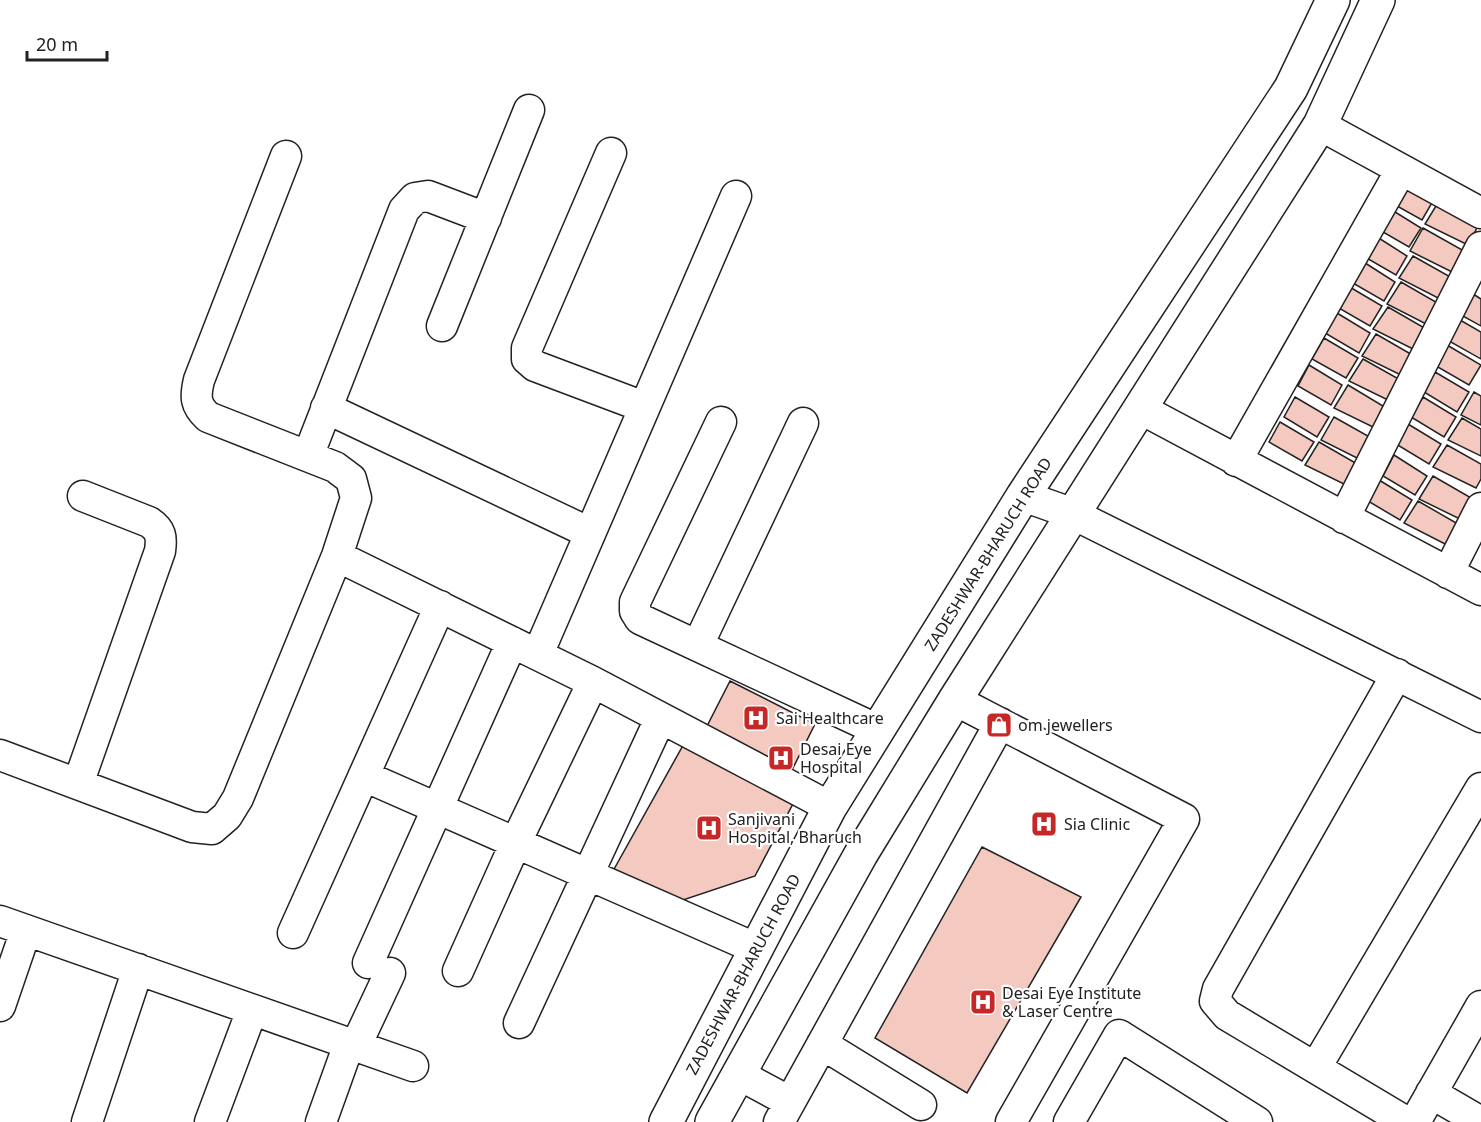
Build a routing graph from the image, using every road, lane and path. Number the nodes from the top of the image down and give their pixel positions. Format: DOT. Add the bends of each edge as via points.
graph roads {
  1 [pos="1333,0"];
  2 [pos="1378,0"];
  3 [pos="529,110"];
  4 [pos="1320,125"];
  5 [pos="611,153"];
  6 [pos="286,156"];
  7 [pos="1401,171"];
  8 [pos="736,196"];
  9 [pos="1481,213"];
  10 [pos="486,218"];
  11 [pos="1481,247"];
  12 [pos="442,326"];
  13 [pos="644,407"];
  14 [pos="326,408"];
  15 [pos="1141,409"];
  16 [pos="721,422"];
  17 [pos="803,423"];
  18 [pos="308,456"];
  19 [pos="1236,461"];
  20 [pos="83,496"];
  21 [pos="1023,496"];
  22 [pos="1481,508"];
  23 [pos="1071,513"];
  24 [pos="1344,519"];
  25 [pos="590,533"];
  26 [pos="337,556"];
  27 [pos="1448,573"];
  28 [pos="1481,590"];
  29 [pos="440,606"];
  30 [pos="698,645"];
  31 [pos="525,648"];
  32 [pos="1396,674"];
  33 [pos="593,682"];
  34 [pos="955,699"];
  35 [pos="1481,717"];
  36 [pos="660,719"];
  37 [pos="1000,723"];
  38 [pos="878,730"];
  39 [pos="0,755"];
  40 [pos="364,776"];
  41 [pos="78,784"];
  42 [pos="1481,788"];
  43 [pos="830,807"];
  44 [pos="437,808"];
  45 [pos="516,842"];
  46 [pos="588,873"];
  47 [pos="13,925"];
  48 [pos="293,933"];
  49 [pos="755,948"];
  50 [pos="138,969"];
  51 [pos="458,971"];
  52 [pos="0,1006"];
  53 [pos="1481,1006"];
  54 [pos="252,1010"];
  55 [pos="519,1023"];
  56 [pos="349,1044"];
  57 [pos="822,1044"];
  58 [pos="413,1066"];
  59 [pos="1316,1067"];
  60 [pos="738,1074"];
  61 [pos="1431,1093"];
  62 [pos="921,1105"];
  63 [pos="785,1112"];
  64 [pos="87,1122"];
  65 [pos="210,1122"];
  66 [pos="321,1122"];
  67 [pos="666,1122"];
  68 [pos="712,1122"];
  69 [pos="1011,1122"];
  70 [pos="1069,1122"];
  71 [pos="1257,1122"];
  72 [pos="1406,1122"];
  73 [pos="1415,1122"];
  74 [pos="1480,1122"];
  1 -- 21 [label="main road, ZADESHWAR-BHARUCH ROAD" via="1291,88"];
  2 -- 4 [label="main road"];
  3 -- 10 [label="street"];
  4 -- 7 [label="street"];
  4 -- 15 [label="main road"];
  5 -- 13 [label="street" via="527,348 527,359 535,366"];
  6 -- 18 [label="street" via="195,398 198,408 208,417"];
  7 -- 9 [label="street"];
  7 -- 19 [label="street"];
  8 -- 13 [label="street"];
  10 -- 12 [label="street"];
  10 -- 14 [label="street" via="428,196 415,198 404,210"];
  11 -- 24 [label="street"];
  13 -- 25 [label="street"];
  14 -- 18 [label="street"];
  14 -- 25 [label="street"];
  15 -- 19 [label="street"];
  15 -- 23 [label="main road"];
  16 -- 30 [label="street" via="635,602 640,619"];
  17 -- 30 [label="street"];
  18 -- 26 [label="street" via="335,466 351,479 356,498"];
  19 -- 24 [label="street"];
  20 -- 41 [label="street" via="149,522 158,528 161,537 160,551"];
  21 -- 23 [label="street"];
  21 -- 38 [label="main road, ZADESHWAR-BHARUCH ROAD"];
  22 -- 27 [label="street"];
  23 -- 32 [label="street"];
  23 -- 34 [label="main road"];
  24 -- 27 [label="street"];
  25 -- 31 [label="street"];
  26 -- 29 [label="street"];
  26 -- 41 [label="street" via="238,798 227,816 212,829 192,827"];
  27 -- 28 [label="street"];
  29 -- 31 [label="street"];
  29 -- 40 [label="street"];
  30 -- 38 [label="street"];
  31 -- 33 [label="street"];
  31 -- 44 [label="street"];
  32 -- 35 [label="street"];
  32 -- 59 [label="street" via="1218,989 1215,1001 1227,1015"];
  33 -- 36 [label="street"];
  33 -- 45 [label="street"];
  34 -- 37 [label="street"];
  34 -- 60 [label="main road" via="861,854"];
  36 -- 43 [label="street"];
  36 -- 46 [label="street"];
  37 -- 57 [label="street"];
  37 -- 69 [label="street" via="1184,819"];
  38 -- 43 [label="main road, ZADESHWAR-BHARUCH ROAD"];
  39 -- 41 [label="street"];
  40 -- 44 [label="street"];
  40 -- 48 [label="street"];
  42 -- 59 [label="street"];
  43 -- 49 [label="main road, ZADESHWAR-BHARUCH ROAD"];
  44 -- 45 [label="street"];
  44 -- 56 [label="street" via="379,968 358,1041"];
  45 -- 46 [label="street"];
  45 -- 51 [label="street"];
  46 -- 49 [label="street"];
  46 -- 55 [label="street"];
  47 -- 50 [label="street"];
  47 -- 52 [label="street"];
  49 -- 67 [label="main road, ZADESHWAR-BHARUCH ROAD"];
  50 -- 54 [label="street"];
  50 -- 64 [label="street"];
  53 -- 61 [label="street"];
  54 -- 56 [label="street"];
  54 -- 65 [label="street"];
  56 -- 58 [label="street"];
  56 -- 66 [label="street"];
  57 -- 62 [label="street"];
  57 -- 63 [label="street"];
  59 -- 72 [label="street"];
  60 -- 63 [label="street"];
  60 -- 68 [label="main road"];
  61 -- 73 [label="street"];
  61 -- 74 [label="street"];
  70 -- 71 [label="street" via="1119,1035"];
}
